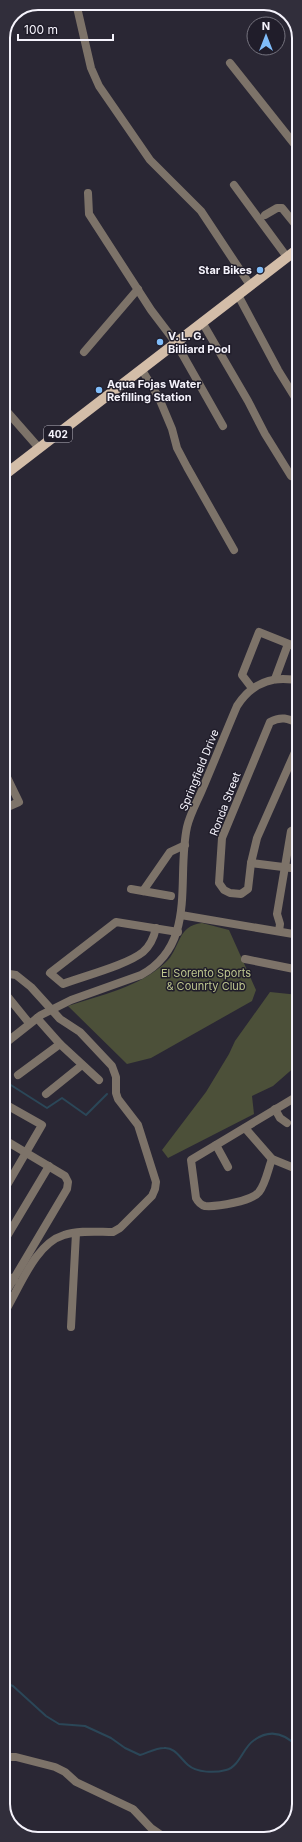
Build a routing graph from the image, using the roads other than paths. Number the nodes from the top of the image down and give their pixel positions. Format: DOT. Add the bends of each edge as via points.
graph roads {
  1 [pos="77,10"];
  2 [pos="230,63"];
  3 [pos="292,141"];
  4 [pos="234,185"];
  5 [pos="88,192"];
  6 [pos="265,215"];
  7 [pos="292,220"];
  8 [pos="292,253"];
  9 [pos="287,257"];
  10 [pos="250,285"];
  11 [pos="138,289"];
  12 [pos="238,295"];
  13 [pos="202,322"];
  14 [pos="176,343"];
  15 [pos="84,352"];
  16 [pos="142,370"];
  17 [pos="292,393"];
  18 [pos="10,415"];
  19 [pos="223,426"];
  20 [pos="39,448"];
  21 [pos="10,471"];
  22 [pos="291,476"];
  23 [pos="234,550"];
  24 [pos="288,644"];
  25 [pos="292,645"];
  26 [pos="275,680"];
  27 [pos="292,681"];
  28 [pos="252,688"];
  29 [pos="292,720"];
  30 [pos="292,759"];
  31 [pos="10,783"];
  32 [pos="10,806"];
  33 [pos="292,830"];
  34 [pos="185,845"];
  35 [pos="251,863"];
  36 [pos="284,867"];
  37 [pos="292,868"];
  38 [pos="131,889"];
  39 [pos="143,892"];
  40 [pos="171,896"];
  41 [pos="277,914"];
  42 [pos="181,915"];
  43 [pos="156,928"];
  44 [pos="270,929"];
  45 [pos="279,931"];
  46 [pos="178,932"];
  47 [pos="292,934"];
  48 [pos="245,959"];
  49 [pos="292,969"];
  50 [pos="10,974"];
  51 [pos="10,999"];
  52 [pos="51,1010"];
  53 [pos="33,1020"];
  54 [pos="10,1039"];
  55 [pos="60,1044"];
  56 [pos="82,1065"];
  57 [pos="18,1075"];
  58 [pos="100,1080"];
  59 [pos="46,1094"];
  60 [pos="292,1099"];
  61 [pos="10,1107"];
  62 [pos="275,1109"];
  63 [pos="287,1123"];
  64 [pos="245,1128"];
  65 [pos="10,1143"];
  66 [pos="216,1145"];
  67 [pos="27,1153"];
  68 [pos="272,1159"];
  69 [pos="49,1166"];
  70 [pos="228,1167"];
  71 [pos="292,1167"];
  72 [pos="10,1181"];
  73 [pos="10,1231"];
  74 [pos="76,1233"];
  75 [pos="10,1277"];
  76 [pos="14,1280"];
  77 [pos="10,1286"];
  78 [pos="10,1303"];
  79 [pos="70,1328"];
  80 [pos="10,1757"];
  81 [pos="157,1832"];
  1 -- 10 [label="street" via="86,52 99,86 150,160 201,211"];
  2 -- 3 [label="street"];
  4 -- 9 [label="street"];
  5 -- 11 [label="street" via="89,214"];
  6 -- 7 [label="street" via="282,208"];
  8 -- 9 [label="main road, 402"];
  9 -- 10 [label="main road, 402"];
  10 -- 12 [label="main road, 402"];
  11 -- 14 [label="street"];
  11 -- 15 [label="street"];
  12 -- 13 [label="main road, 402"];
  12 -- 17 [label="street"];
  13 -- 14 [label="main road, 402"];
  13 -- 22 [label="street"];
  14 -- 16 [label="main road, 402"];
  14 -- 19 [label="street"];
  16 -- 20 [label="main road, 402"];
  16 -- 23 [label="street" via="159,398 177,448"];
  18 -- 20 [label="street"];
  20 -- 21 [label="main road, 402"];
  24 -- 25 [label="street"];
  24 -- 26 [label="street"];
  24 -- 28 [label="street" via="259,632 242,675"];
  26 -- 27 [label="street, Springfield Drive"];
  26 -- 28 [label="street, Springfield Drive"];
  28 -- 34 [label="street, Springfield Drive" via="237,706 187,826"];
  29 -- 35 [label="street, Ronda Street" via="277,718 270,722 222,838 219,883 224,890 240,894 248,889"];
  30 -- 35 [label="street, Ronda Street" via="257,838"];
  31 -- 32 [label="street" via="19,802"];
  33 -- 36 [label="street"];
  34 -- 39 [label="street" via="170,852"];
  34 -- 42 [label="street, Springfield Drive"];
  35 -- 36 [label="street"];
  36 -- 37 [label="street"];
  36 -- 41 [label="street"];
  38 -- 39 [label="street"];
  39 -- 40 [label="street"];
  41 -- 44 [label="street"];
  41 -- 45 [label="street"];
  42 -- 44 [label="street"];
  42 -- 46 [label="street, Springfield Drive"];
  43 -- 43 [label="street" via="116,922 50,973 63,984 132,959 144,951"];
  43 -- 46 [label="street"];
  44 -- 45 [label="street"];
  45 -- 47 [label="street"];
  46 -- 52 [label="street, Springfield Drive" via="167,954 150,971"];
  48 -- 49 [label="street"];
  50 -- 52 [label="street" via="16,975 31,987"];
  51 -- 53 [label="street"];
  52 -- 53 [label="street, Springfield Drive"];
  52 -- 74 [label="street" via="80,1032 112,1066 118,1099 138,1125 156,1182 152,1196 120,1228 113,1232"];
  53 -- 54 [label="street, Springfield Drive"];
  53 -- 55 [label="street"];
  55 -- 56 [label="street"];
  55 -- 57 [label="street"];
  56 -- 58 [label="street"];
  56 -- 59 [label="street"];
  60 -- 62 [label="street"];
  61 -- 67 [label="street" via="42,1126"];
  62 -- 63 [label="street" via="280,1118"];
  62 -- 64 [label="street"];
  64 -- 66 [label="street"];
  64 -- 68 [label="street"];
  65 -- 67 [label="street"];
  66 -- 68 [label="street" via="191,1160 196,1198 204,1206 227,1204 256,1195"];
  66 -- 70 [label="street"];
  67 -- 69 [label="street"];
  67 -- 72 [label="street"];
  68 -- 71 [label="street"];
  69 -- 73 [label="street"];
  69 -- 76 [label="street" via="65,1176 68,1186"];
  74 -- 78 [label="street" via="51,1241 41,1252"];
  74 -- 79 [label="street"];
  75 -- 76 [label="street"];
  76 -- 77 [label="street"];
  80 -- 81 [label="street" via="66,1772 76,1782 133,1809"];
}
